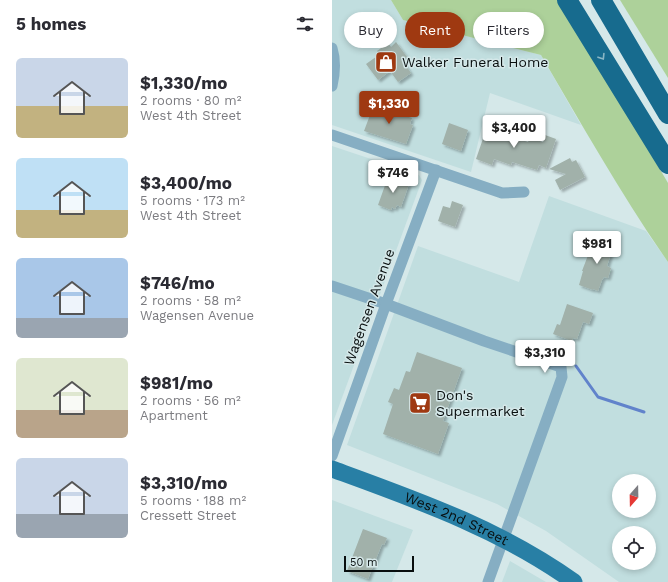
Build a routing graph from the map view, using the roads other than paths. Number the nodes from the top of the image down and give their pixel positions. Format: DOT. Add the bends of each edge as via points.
graph roads {
  1 [pos="567,0"];
  2 [pos="603,4"];
  3 [pos="332,48"];
  4 [pos="332,86"];
  5 [pos="668,99"];
  6 [pos="668,114"];
  7 [pos="332,135"];
  8 [pos="668,164"];
  9 [pos="436,170"];
  10 [pos="524,192"];
  11 [pos="332,286"];
  12 [pos="386,304"];
  13 [pos="332,456"];
  14 [pos="332,469"];
  15 [pos="504,538"];
  16 [pos="488,582"];
  17 [pos="574,582"];
  1 -- 8 [label="highway, one-way"];
  2 -- 5 [label="highway"];
  2 -- 6 [label="highway"];
  3 -- 4 [label="street" via="335,74"];
  7 -- 9 [label="street"];
  9 -- 10 [label="street" via="502,193"];
  9 -- 12 [label="street, Wagensen Avenue"];
  11 -- 12 [label="street"];
  12 -- 13 [label="street, Wagensen Avenue"];
  12 -- 15 [label="street" via="561,367 562,377"];
  14 -- 15 [label="main road, West 2nd Street" via="422,502"];
  15 -- 16 [label="street"];
  15 -- 17 [label="main road, West 2nd Street"];
}
